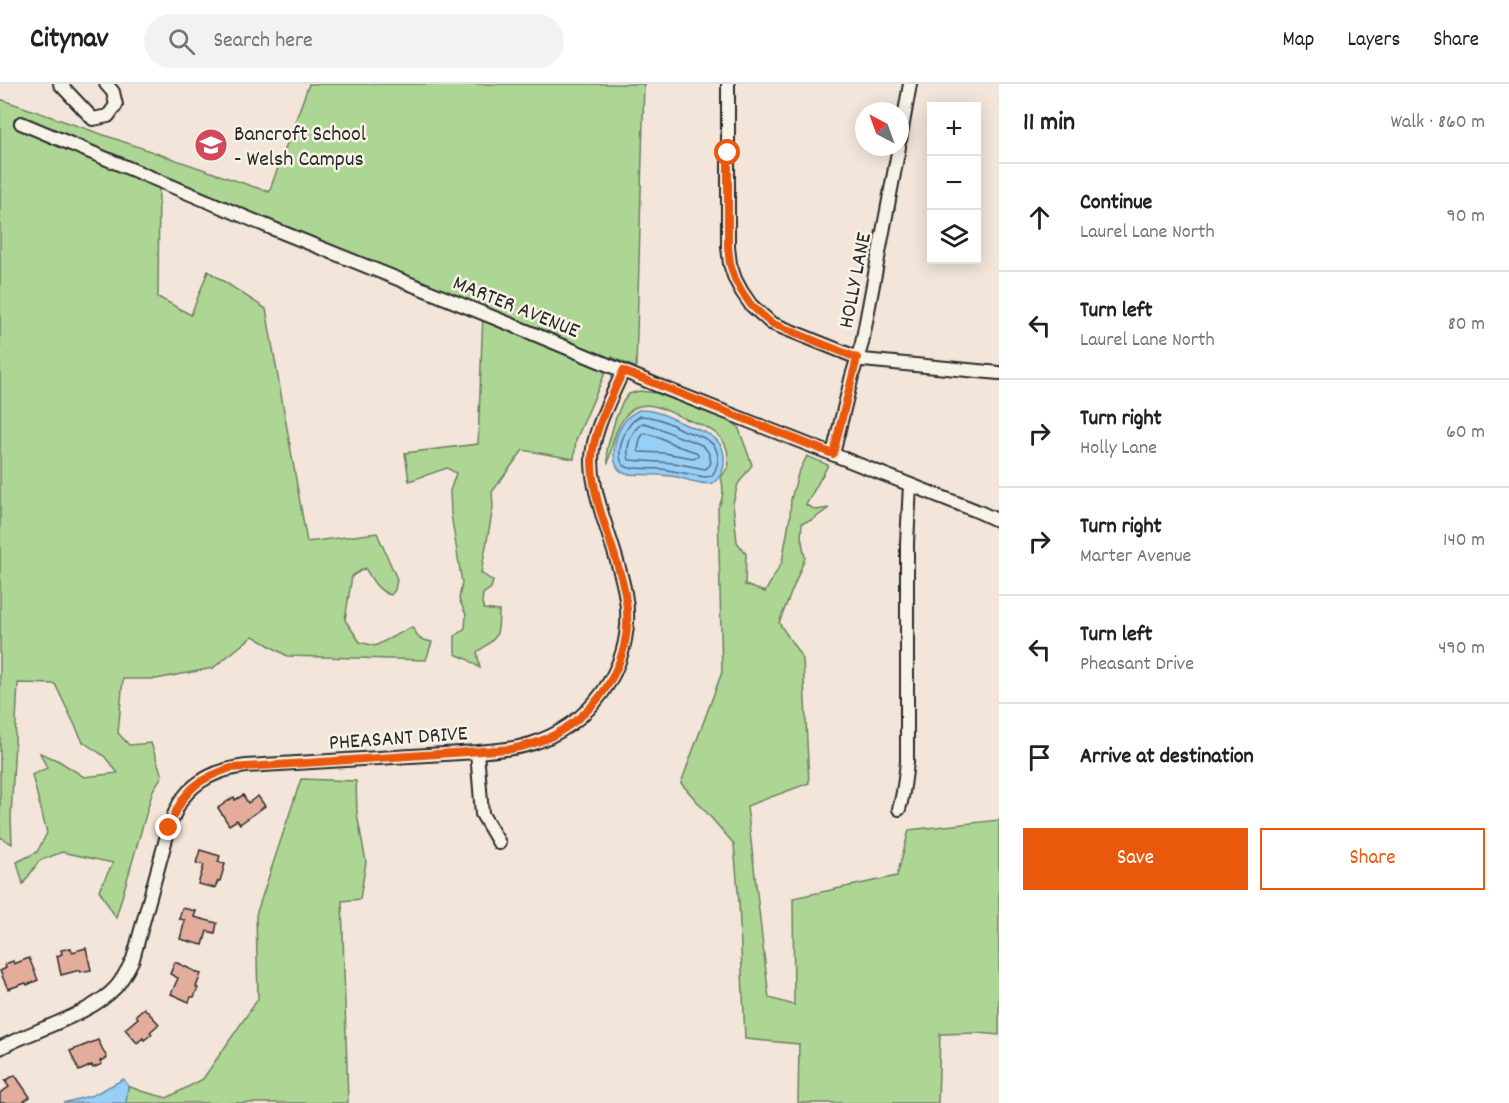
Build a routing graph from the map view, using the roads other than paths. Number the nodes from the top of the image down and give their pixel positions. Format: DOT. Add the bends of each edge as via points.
graph roads {
  1 [pos="60,84"];
  2 [pos="106,84"];
  3 [pos="728,84"];
  4 [pos="910,84"];
  5 [pos="907,102"];
  6 [pos="21,123"];
  7 [pos="897,156"];
  8 [pos="857,358"];
  9 [pos="623,371"];
  10 [pos="999,373"];
  11 [pos="833,454"];
  12 [pos="910,485"];
  13 [pos="999,521"];
  14 [pos="477,752"];
  15 [pos="899,809"];
  16 [pos="499,843"];
  17 [pos="0,1048"];
  1 -- 2 [label="street" via="93,119 108,116 116,105"];
  3 -- 8 [label="street" via="728,247 735,279 751,305 771,323"];
  4 -- 5 [label="street"];
  6 -- 9 [label="street, MARTER AVENUE"];
  7 -- 8 [label="street, HOLLY LANE"];
  8 -- 10 [label="street"];
  8 -- 11 [label="street, HOLLY LANE"];
  9 -- 11 [label="street, MARTER AVENUE"];
  9 -- 14 [label="street, PHEASANT DRIVE" via="601,422 592,459 596,490 626,601 625,638 618,666 597,702 565,728 526,746"];
  11 -- 12 [label="street, MARTER AVENUE"];
  12 -- 13 [label="street, MARTER AVENUE"];
  12 -- 15 [label="street" via="907,762"];
  14 -- 16 [label="street" via="482,814"];
  14 -- 17 [label="street, PHEASANT DRIVE" via="246,766 204,780 182,799 175,812 133,959 120,981 90,1007"];
}
